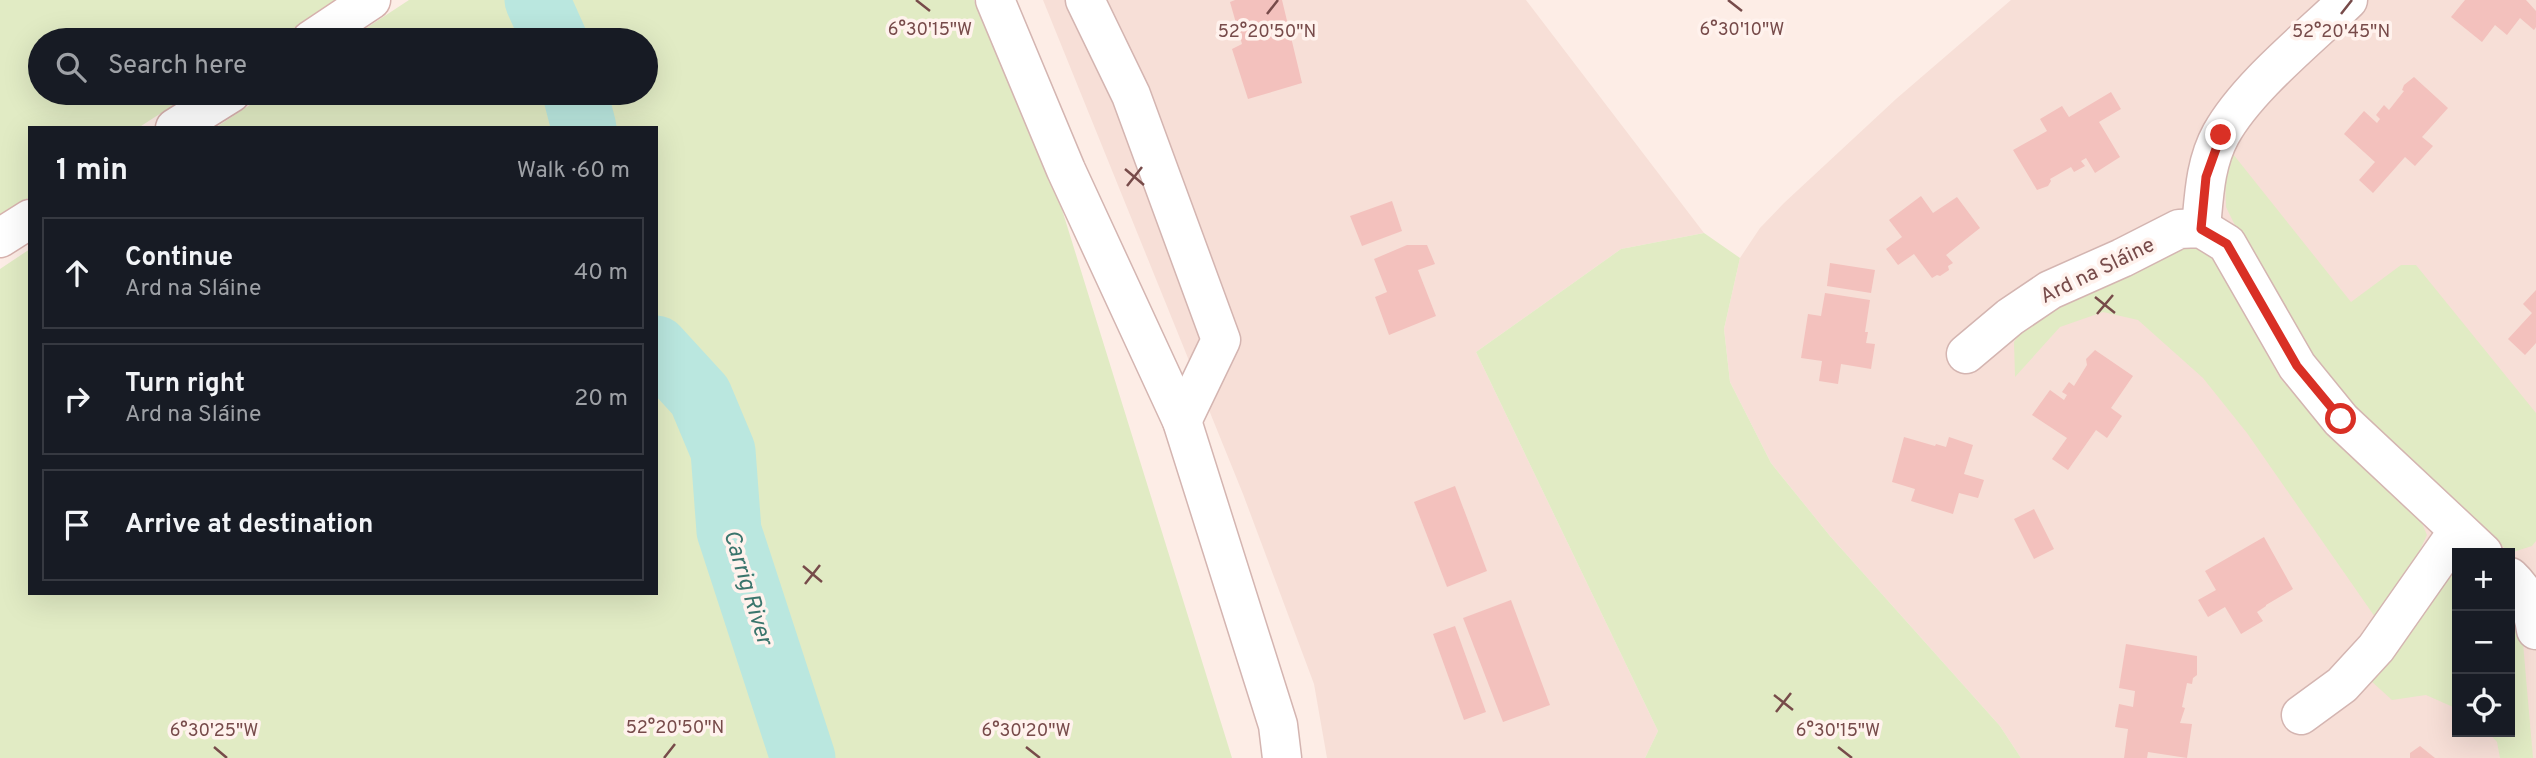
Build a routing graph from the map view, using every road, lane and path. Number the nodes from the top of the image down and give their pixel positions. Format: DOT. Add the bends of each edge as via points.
graph roads {
  1 [pos="371,0"];
  2 [pos="995,0"];
  3 [pos="1085,0"];
  4 [pos="2348,0"];
  5 [pos="330,28"];
  6 [pos="212,105"];
  7 [pos="178,126"];
  8 [pos="28,220"];
  9 [pos="2201,229"];
  10 [pos="0,238"];
  11 [pos="1966,354"];
  12 [pos="1182,421"];
  13 [pos="2471,542"];
  14 [pos="2521,577"];
  15 [pos="2536,630"];
  16 [pos="2301,715"];
  17 [pos="1282,758"];
  1 -- 5 [label="street"];
  2 -- 12 [label="street" via="1066,170"];
  3 -- 12 [label="street" via="1131,94 1221,340"];
  4 -- 9 [label="street" via="2246,98 2221,135 2206,177"];
  6 -- 7 [label="street"];
  8 -- 10 [label="street"];
  9 -- 11 [label="street, Ard na Sláine" via="2179,229 2050,290"];
  9 -- 13 [label="street" via="2227,244 2297,366 2341,419"];
  12 -- 17 [label="street" via="1278,725"];
  13 -- 16 [label="street" via="2342,685"];
  14 -- 15 [label="street"];
}
